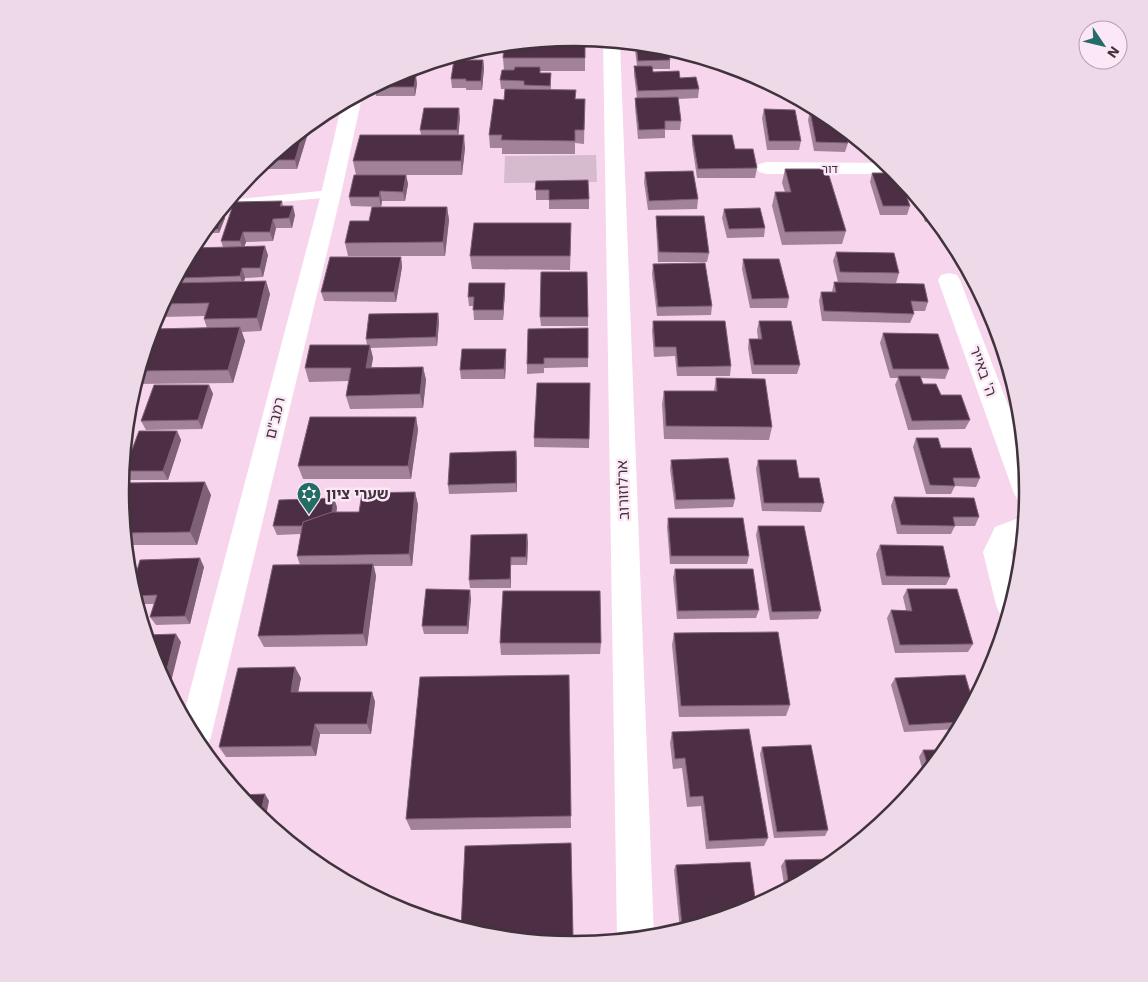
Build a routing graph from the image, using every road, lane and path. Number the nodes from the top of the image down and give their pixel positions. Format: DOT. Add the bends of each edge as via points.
graph roads {
  1 [pos="611,48"];
  2 [pos="351,107"];
  3 [pos="766,168"];
  4 [pos="879,169"];
  5 [pos="331,194"];
  6 [pos="236,203"];
  7 [pos="949,280"];
  8 [pos="1018,465"];
  9 [pos="1017,530"];
  10 [pos="1007,591"];
  11 [pos="197,726"];
  12 [pos="635,932"];
  1 -- 12 [label="street, ארלוזורוב"];
  2 -- 5 [label="street, רמב\"ם"];
  3 -- 4 [label="street, דור"];
  5 -- 6 [label="lane"];
  5 -- 11 [label="street, רמב\"ם"];
  7 -- 8 [label="street, ה' באייר"];
  9 -- 10 [label="street" via="1005,535 997,552"];
}
